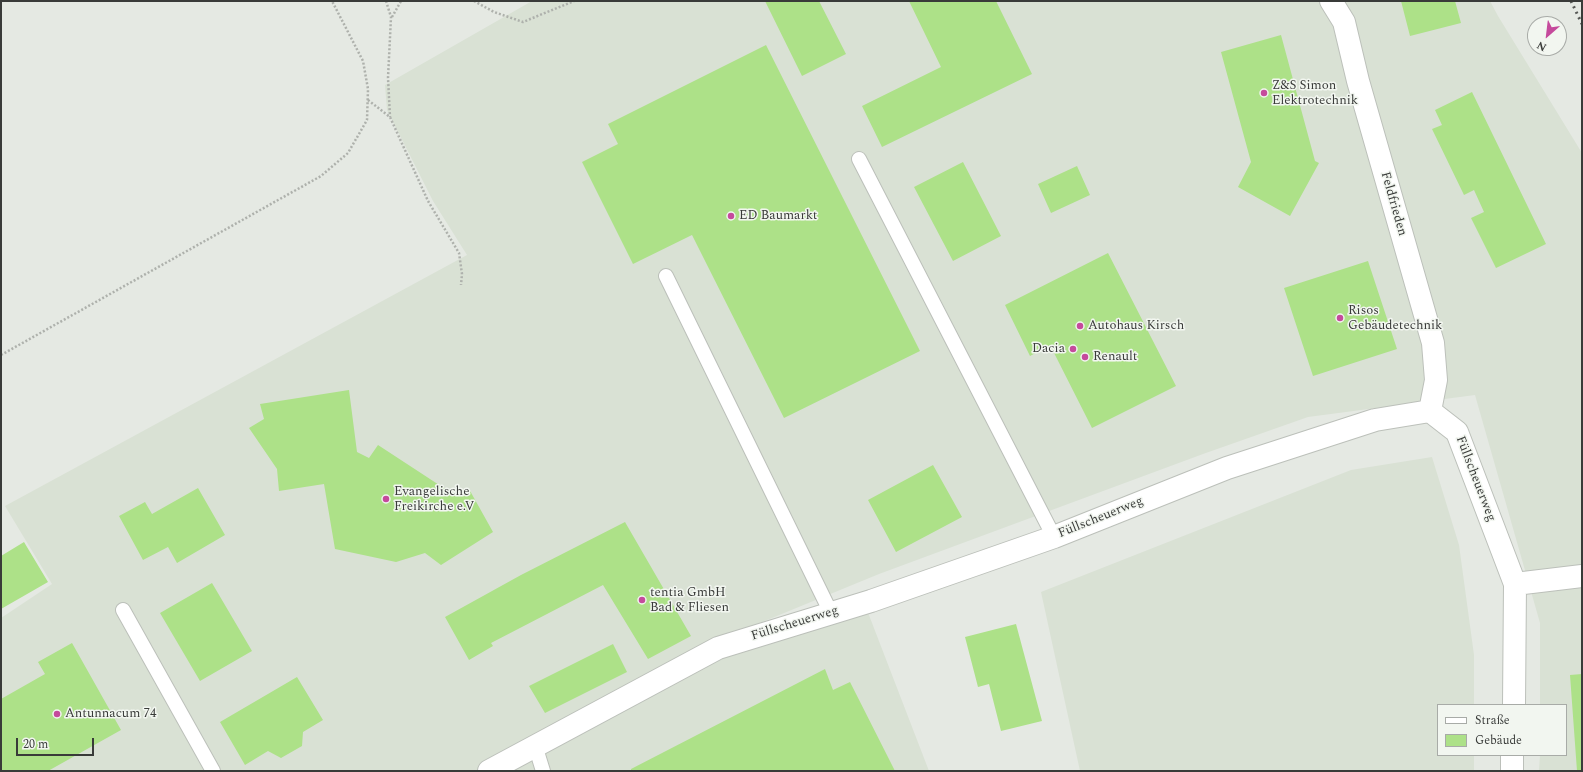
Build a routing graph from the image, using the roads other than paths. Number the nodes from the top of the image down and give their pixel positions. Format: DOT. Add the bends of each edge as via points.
graph roads {
  1 [pos="1331,1"];
  2 [pos="859,159"];
  3 [pos="666,276"];
  4 [pos="1430,411"];
  5 [pos="1054,537"];
  6 [pos="1582,576"];
  7 [pos="1515,584"];
  8 [pos="123,610"];
  9 [pos="831,614"];
  10 [pos="1514,704"];
  11 [pos="535,745"];
  12 [pos="1512,756"];
  13 [pos="213,771"];
  14 [pos="489,771"];
  15 [pos="543,771"];
  16 [pos="1512,771"];
  1 -- 4 [label="street, Feldfrieden" via="1344,22 1358,81 1433,343 1436,380"];
  2 -- 5 [label="lane"];
  3 -- 9 [label="lane"];
  4 -- 5 [label="street, Füllscheuerweg" via="1375,420 1227,468"];
  4 -- 7 [label="street, Füllscheuerweg" via="1457,432"];
  5 -- 9 [label="street, Füllscheuerweg"];
  6 -- 7 [label="street"];
  7 -- 10 [label="street, Füllscheuerweg"];
  8 -- 13 [label="lane"];
  9 -- 11 [label="street, Füllscheuerweg" via="718,648"];
  11 -- 14 [label="street, Füllscheuerweg"];
  11 -- 15 [label="lane"];
  12 -- 16 [label="street"];
}
